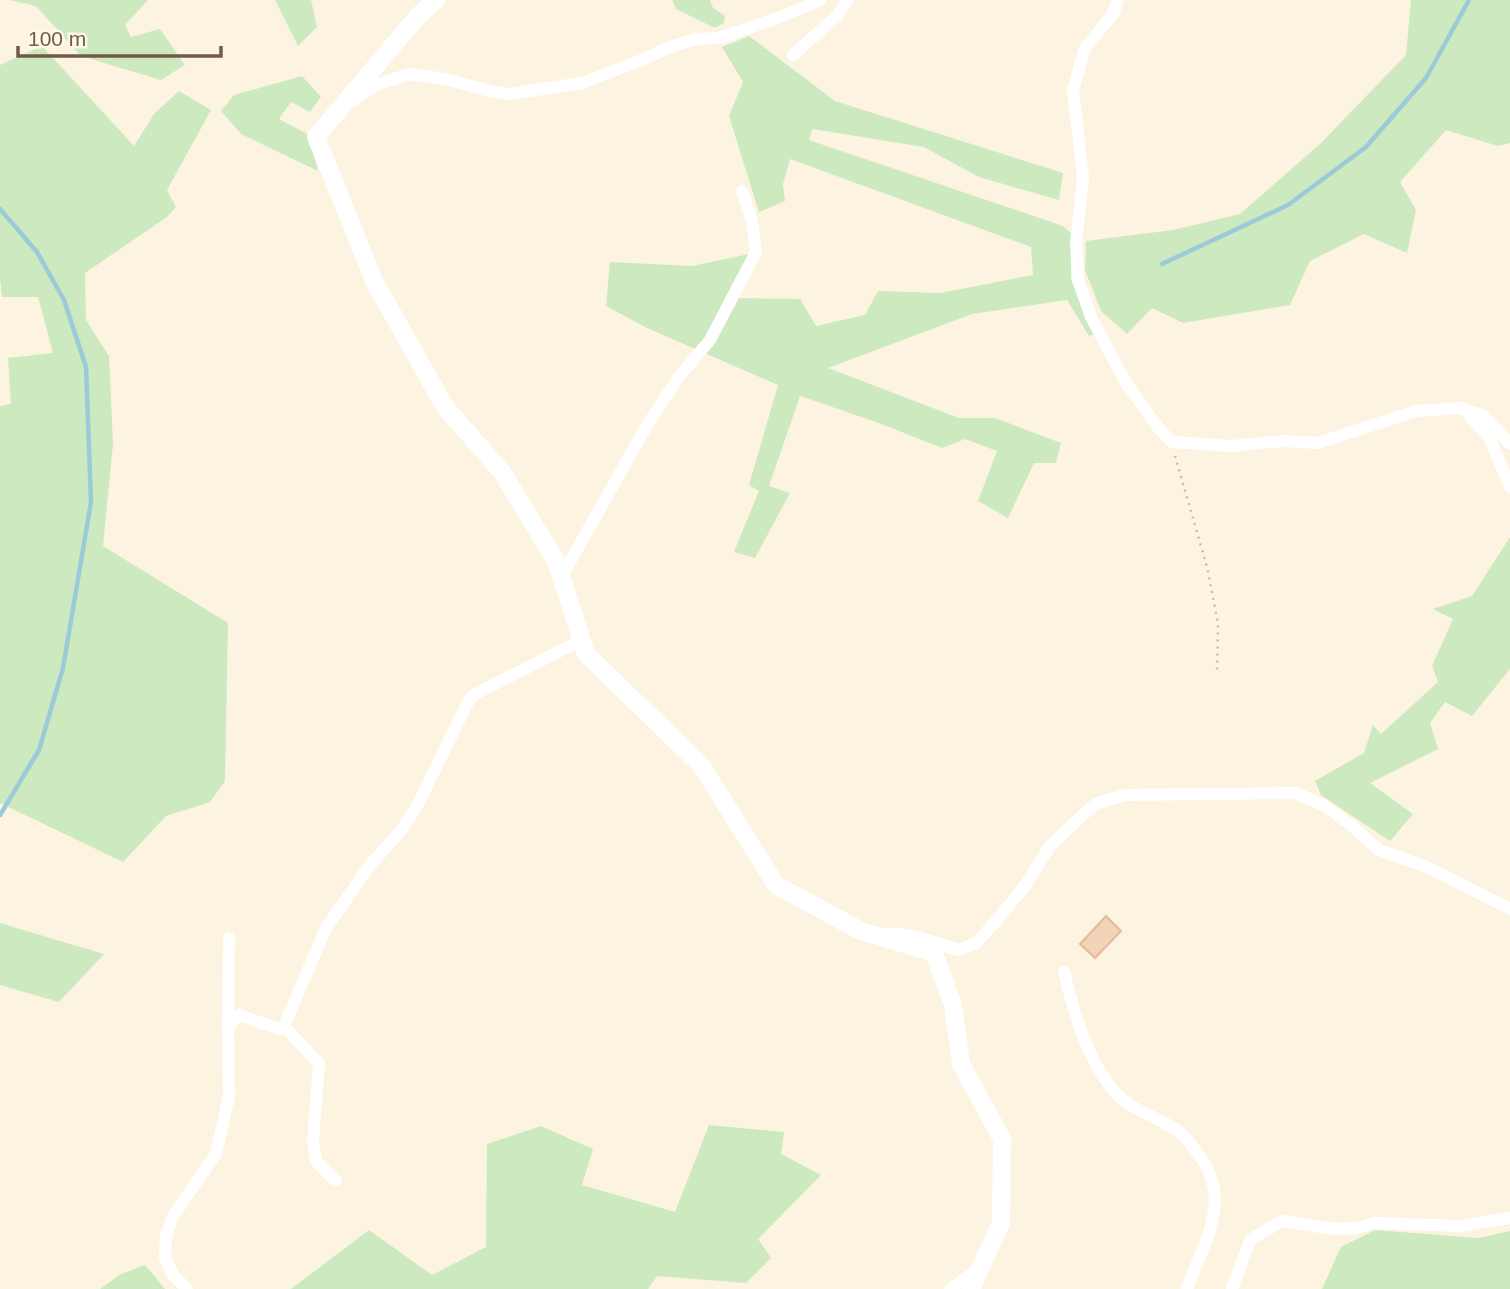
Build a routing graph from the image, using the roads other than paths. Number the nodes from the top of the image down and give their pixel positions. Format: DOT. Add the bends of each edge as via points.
graph roads {
  1 [pos="436,0"];
  2 [pos="820,0"];
  3 [pos="847,0"];
  4 [pos="1118,0"];
  5 [pos="793,55"];
  6 [pos="339,110"];
  7 [pos="742,191"];
  8 [pos="1463,408"];
  9 [pos="1510,444"];
  10 [pos="1510,487"];
  11 [pos="562,576"];
  12 [pos="582,640"];
  13 [pos="1510,909"];
  14 [pos="873,934"];
  15 [pos="229,938"];
  16 [pos="1064,972"];
  17 [pos="284,1026"];
  18 [pos="228,1027"];
  19 [pos="336,1181"];
  20 [pos="1510,1219"];
  21 [pos="981,1268"];
  22 [pos="187,1289"];
  23 [pos="950,1289"];
  24 [pos="971,1289"];
  25 [pos="1187,1289"];
  26 [pos="1232,1289"];
  1 -- 6 [label="street"];
  2 -- 6 [label="street" via="719,38 670,47 582,83 510,94 409,74 376,85"];
  3 -- 5 [label="street" via="838,15"];
  4 -- 8 [label="street" via="1113,14 1085,48 1073,90 1083,177 1076,243 1078,281 1091,317 1126,383 1160,430 1172,442 1231,446 1318,443 1416,411"];
  6 -- 11 [label="street" via="316,137 374,281 445,407 502,472"];
  7 -- 11 [label="street" via="756,252 710,341 678,378 646,427"];
  8 -- 9 [label="street" via="1485,416"];
  8 -- 10 [label="street" via="1490,439"];
  11 -- 12 [label="street"];
  12 -- 14 [label="street" via="586,654 701,765 775,886"];
  12 -- 17 [label="street" via="469,700 416,808 326,928"];
  13 -- 14 [label="street" via="1427,867 1379,850 1325,806 1296,793 1125,795 1097,803 1050,846 1024,887 976,943 959,950 896,932"];
  14 -- 21 [label="street" via="934,953 953,1005 961,1064 1002,1139 1001,1223"];
  15 -- 18 [label="street"];
  16 -- 25 [label="street" via="1092,1058 1114,1092 1181,1134 1212,1178 1212,1229"];
  17 -- 18 [label="street" via="279,1030 239,1015"];
  17 -- 19 [label="street" via="318,1064 316,1161"];
  18 -- 22 [label="street" via="229,1096 216,1154 173,1216 166,1236 165,1258"];
  20 -- 26 [label="street" via="1460,1226 1376,1223 1334,1229 1282,1221 1250,1240"];
  21 -- 23 [label="street"];
  21 -- 24 [label="street"];
}
